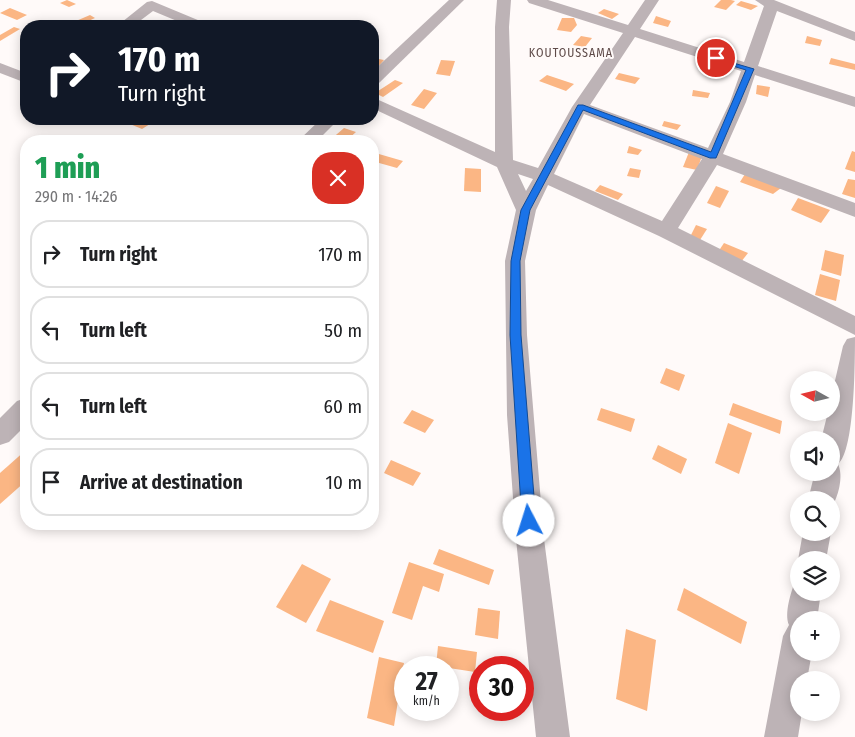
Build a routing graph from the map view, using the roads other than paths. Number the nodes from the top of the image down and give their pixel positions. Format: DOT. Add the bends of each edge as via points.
graph roads {
  1 [pos="457,0"];
  2 [pos="504,0"];
  3 [pos="534,0"];
  4 [pos="652,0"];
  5 [pos="152,2"];
  6 [pos="767,2"];
  7 [pos="131,20"];
  8 [pos="188,20"];
  9 [pos="630,31"];
  10 [pos="855,37"];
  11 [pos="0,68"];
  12 [pos="751,69"];
  13 [pos="379,74"];
  14 [pos="20,76"];
  15 [pos="855,102"];
  16 [pos="379,105"];
  17 [pos="580,107"];
  18 [pos="324,125"];
  19 [pos="314,135"];
  20 [pos="713,156"];
  21 [pos="504,163"];
  22 [pos="543,176"];
  23 [pos="526,210"];
  24 [pos="855,210"];
  25 [pos="666,231"];
  26 [pos="855,326"];
  27 [pos="855,346"];
  28 [pos="20,415"];
  29 [pos="0,434"];
  30 [pos="841,444"];
  31 [pos="795,661"];
  32 [pos="553,737"];
  33 [pos="781,737"];
  1 -- 13 [label="street"];
  2 -- 21 [label="street"];
  3 -- 9 [label="street"];
  4 -- 9 [label="street"];
  5 -- 7 [label="street"];
  5 -- 8 [label="street"];
  6 -- 10 [label="street"];
  6 -- 12 [label="street"];
  9 -- 12 [label="street"];
  9 -- 17 [label="street"];
  11 -- 14 [label="street"];
  12 -- 15 [label="street"];
  12 -- 20 [label="street"];
  16 -- 21 [label="street"];
  17 -- 20 [label="street"];
  17 -- 22 [label="street"];
  18 -- 19 [label="street"];
  20 -- 24 [label="street"];
  20 -- 25 [label="street"];
  21 -- 22 [label="street"];
  21 -- 23 [label="street"];
  22 -- 23 [label="street"];
  22 -- 25 [label="street"];
  23 -- 32 [label="street" via="516,261 519,406 530,539"];
  25 -- 26 [label="street"];
  27 -- 30 [label="street"];
  28 -- 29 [label="street"];
  31 -- 33 [label="street"];
}
